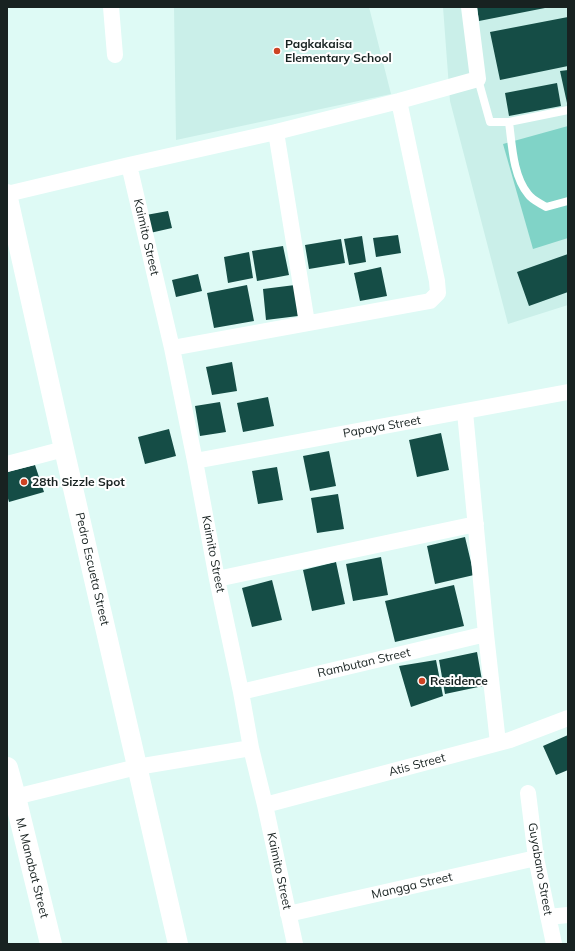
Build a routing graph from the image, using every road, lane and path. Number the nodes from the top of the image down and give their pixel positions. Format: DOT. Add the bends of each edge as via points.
graph roads {
  1 [pos="111,7"];
  2 [pos="469,7"];
  3 [pos="115,55"];
  4 [pos="478,79"];
  5 [pos="399,101"];
  6 [pos="568,110"];
  7 [pos="509,122"];
  8 [pos="276,132"];
  9 [pos="128,165"];
  10 [pos="7,194"];
  11 [pos="568,201"];
  12 [pos="307,323"];
  13 [pos="172,348"];
  14 [pos="568,392"];
  15 [pos="465,412"];
  16 [pos="64,449"];
  17 [pos="195,461"];
  18 [pos="7,464"];
  19 [pos="476,524"];
  20 [pos="217,579"];
  21 [pos="486,634"];
  22 [pos="241,692"];
  23 [pos="568,718"];
  24 [pos="498,743"];
  25 [pos="251,748"];
  26 [pos="7,768"];
  27 [pos="137,768"];
  28 [pos="528,793"];
  29 [pos="15,797"];
  30 [pos="265,805"];
  31 [pos="536,858"];
  32 [pos="288,914"];
  33 [pos="568,915"];
  34 [pos="548,917"];
  35 [pos="51,944"];
  36 [pos="178,944"];
  37 [pos="295,944"];
  38 [pos="554,944"];
  1 -- 3 [label="street"];
  2 -- 4 [label="street"];
  4 -- 5 [label="street"];
  4 -- 7 [label="lane" via="490,122"];
  5 -- 8 [label="street"];
  5 -- 12 [label="street" via="438,294 430,301"];
  6 -- 7 [label="lane"];
  7 -- 11 [label="lane" via="519,180 528,195 546,207"];
  8 -- 9 [label="street"];
  8 -- 12 [label="street"];
  9 -- 10 [label="street"];
  9 -- 13 [label="street, Kaimito Street"];
  10 -- 16 [label="street, Pedro Escueta Street"];
  12 -- 13 [label="street"];
  13 -- 17 [label="street, Kaimito Street"];
  14 -- 15 [label="street, Papaya Street"];
  15 -- 17 [label="street, Papaya Street"];
  15 -- 19 [label="street"];
  16 -- 18 [label="street"];
  16 -- 27 [label="street, Pedro Escueta Street"];
  17 -- 20 [label="street, Kaimito Street"];
  19 -- 20 [label="street"];
  19 -- 21 [label="street"];
  20 -- 22 [label="street, Kaimito Street"];
  21 -- 22 [label="street, Rambutan Street"];
  21 -- 24 [label="street"];
  22 -- 25 [label="street, Kaimito Street"];
  23 -- 24 [label="street, Atis Street"];
  24 -- 30 [label="street, Atis Street"];
  25 -- 27 [label="street"];
  25 -- 30 [label="street, Kaimito Street"];
  26 -- 29 [label="main road, M. Manabat Street"];
  27 -- 29 [label="street"];
  27 -- 36 [label="street, Pedro Escueta Street"];
  28 -- 31 [label="street, Guyabano Street"];
  29 -- 35 [label="main road, M. Manabat Street"];
  30 -- 32 [label="street, Kaimito Street"];
  31 -- 32 [label="street, Mangga Street"];
  31 -- 34 [label="street, Guyabano Street"];
  32 -- 37 [label="street, Kaimito Street"];
  33 -- 34 [label="street"];
  34 -- 38 [label="street, Guyabano Street"];
}
